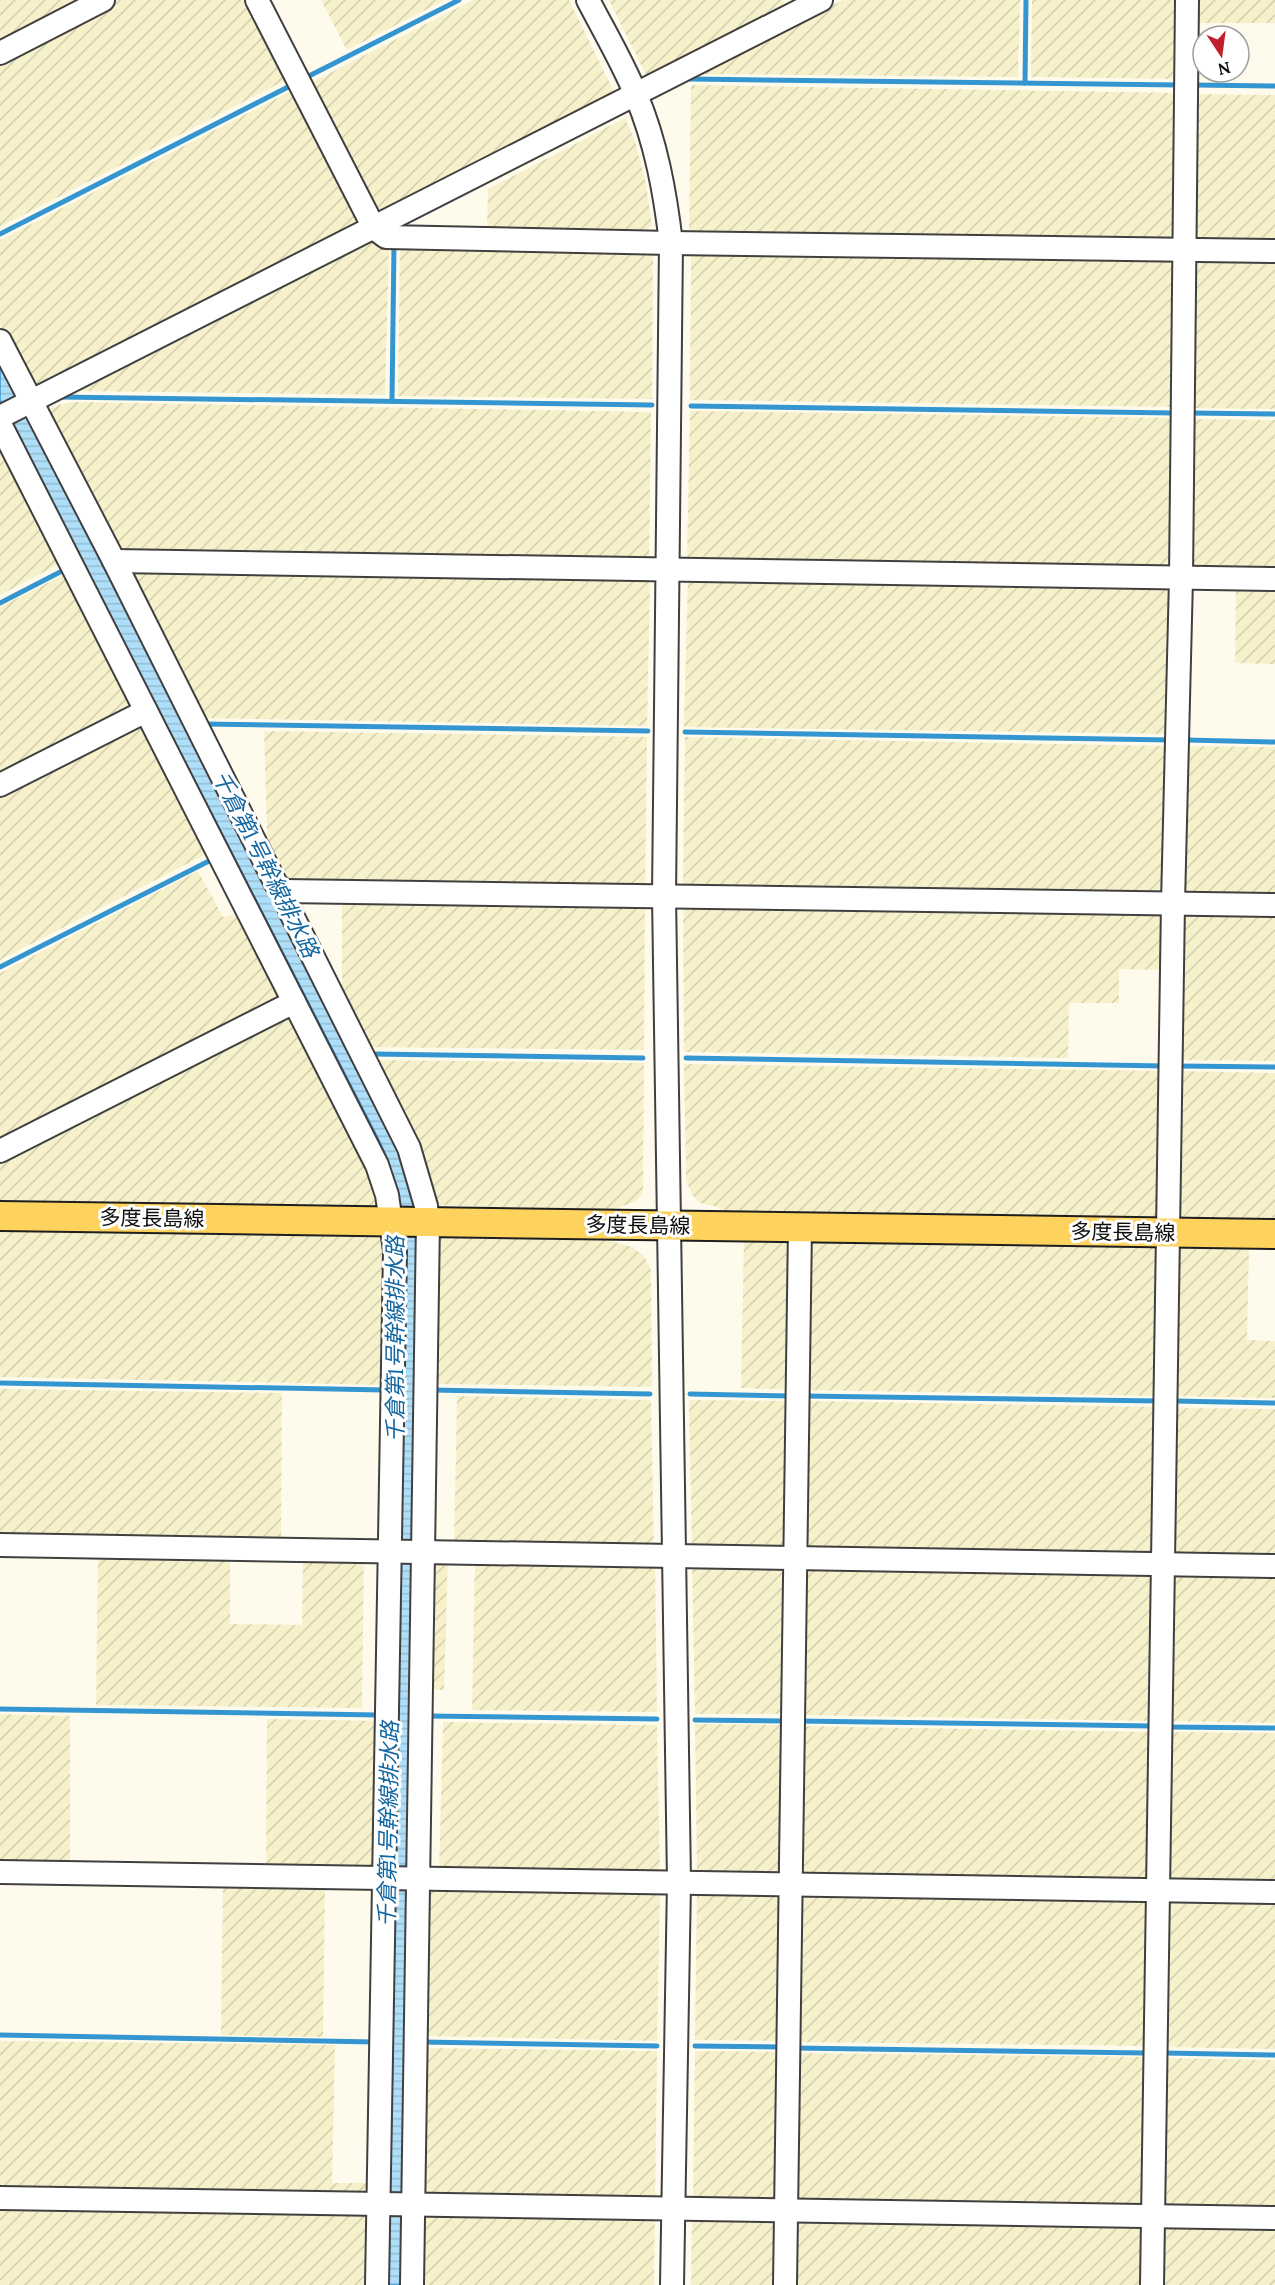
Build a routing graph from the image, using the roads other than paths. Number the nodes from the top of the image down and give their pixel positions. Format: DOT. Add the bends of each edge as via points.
graph roads {
  1 [pos="103,0"];
  2 [pos="257,0"];
  3 [pos="588,0"];
  4 [pos="821,0"];
  5 [pos="1187,0"];
  6 [pos="795,6"];
  7 [pos="0,53"];
  8 [pos="636,95"];
  9 [pos="374,228"];
  10 [pos="671,243"];
  11 [pos="1185,250"];
  12 [pos="1275,251"];
  13 [pos="0,341"];
  14 [pos="29,403"];
  15 [pos="1,419"];
  16 [pos="114,561"];
  17 [pos="668,569"];
  18 [pos="1181,578"];
  19 [pos="1275,579"];
  20 [pos="146,711"];
  21 [pos="0,785"];
  22 [pos="284,891"];
  23 [pos="664,896"];
  24 [pos="1173,903"];
  25 [pos="1275,904"];
  26 [pos="294,1002"];
  27 [pos="0,1151"];
  28 [pos="0,1216"];
  29 [pos="410,1221"];
  30 [pos="670,1225"];
  31 [pos="800,1227"];
  32 [pos="1169,1233"];
  33 [pos="1275,1234"];
  34 [pos="0,1545"];
  35 [pos="407,1551"];
  36 [pos="673,1556"];
  37 [pos="795,1558"];
  38 [pos="1164,1564"];
  39 [pos="1275,1566"];
  40 [pos="0,1872"];
  41 [pos="388,1877"];
  42 [pos="416,1878"];
  43 [pos="679,1882"];
  44 [pos="791,1884"];
  45 [pos="1159,1890"];
  46 [pos="1275,1892"];
  47 [pos="0,2198"];
  48 [pos="382,2204"];
  49 [pos="411,2204"];
  50 [pos="674,2208"];
  51 [pos="786,2210"];
  52 [pos="1153,2216"];
  53 [pos="1275,2218"];
  54 [pos="378,2285"];
  55 [pos="412,2285"];
  56 [pos="672,2285"];
  57 [pos="785,2285"];
  58 [pos="1152,2285"];
  1 -- 7 [label="street"];
  2 -- 9 [label="street"];
  3 -- 8 [label="street"];
  4 -- 6 [label="street"];
  5 -- 11 [label="street"];
  6 -- 8 [label="street"];
  8 -- 9 [label="street"];
  8 -- 10 [label="street" via="664,189"];
  9 -- 10 [label="street" via="386,237"];
  9 -- 14 [label="street"];
  10 -- 11 [label="street"];
  10 -- 17 [label="street"];
  11 -- 12 [label="street"];
  11 -- 18 [label="street"];
  13 -- 14 [label="street"];
  14 -- 15 [label="street"];
  14 -- 16 [label="street"];
  15 -- 20 [label="street"];
  16 -- 17 [label="street"];
  16 -- 22 [label="street" via="276,884"];
  17 -- 18 [label="street"];
  17 -- 23 [label="street"];
  18 -- 19 [label="street"];
  18 -- 24 [label="street"];
  20 -- 21 [label="street"];
  20 -- 26 [label="street"];
  22 -- 23 [label="street"];
  22 -- 29 [label="street" via="290,911 408,1148 423,1196"];
  23 -- 24 [label="street"];
  23 -- 30 [label="street"];
  24 -- 25 [label="street"];
  24 -- 32 [label="street"];
  26 -- 27 [label="street"];
  26 -- 29 [label="street" via="377,1166 387,1195"];
  28 -- 29 [label="main road, 多度長島線"];
  29 -- 30 [label="main road, 多度長島線"];
  29 -- 35 [label="street"];
  29 -- 35 [label="street" via="395,1251"];
  30 -- 31 [label="main road, 多度長島線"];
  30 -- 36 [label="street"];
  31 -- 32 [label="main road, 多度長島線"];
  31 -- 37 [label="street"];
  32 -- 33 [label="main road, 多度長島線"];
  32 -- 38 [label="street"];
  34 -- 35 [label="street"];
  35 -- 36 [label="street"];
  35 -- 41 [label="street"];
  35 -- 42 [label="street"];
  36 -- 37 [label="street"];
  36 -- 43 [label="street"];
  37 -- 38 [label="street"];
  37 -- 44 [label="street"];
  38 -- 39 [label="street"];
  38 -- 45 [label="street"];
  40 -- 41 [label="street"];
  41 -- 42 [label="street"];
  41 -- 48 [label="street"];
  42 -- 43 [label="street"];
  42 -- 49 [label="street"];
  43 -- 44 [label="street"];
  43 -- 50 [label="street"];
  44 -- 45 [label="street"];
  44 -- 51 [label="street"];
  45 -- 46 [label="street"];
  45 -- 52 [label="street"];
  47 -- 48 [label="street"];
  48 -- 49 [label="street"];
  48 -- 54 [label="street"];
  49 -- 50 [label="street"];
  49 -- 55 [label="street"];
  50 -- 51 [label="street"];
  50 -- 56 [label="street"];
  51 -- 52 [label="street"];
  51 -- 57 [label="street"];
  52 -- 53 [label="street"];
  52 -- 58 [label="street"];
}
